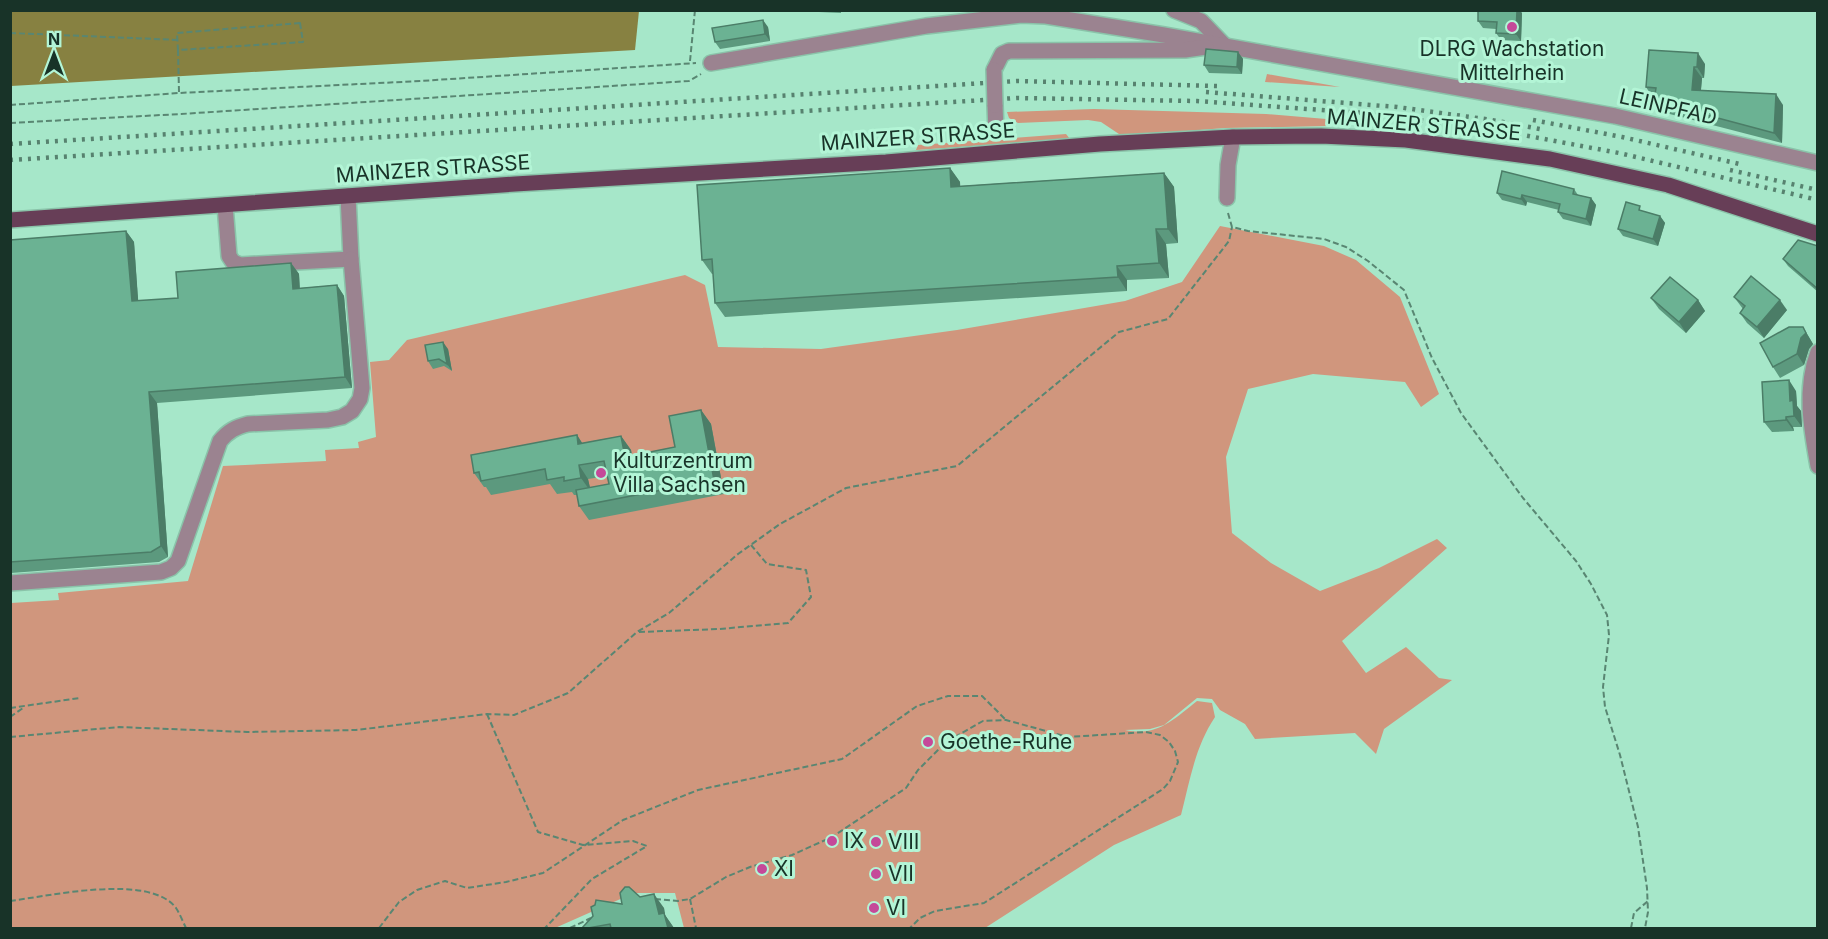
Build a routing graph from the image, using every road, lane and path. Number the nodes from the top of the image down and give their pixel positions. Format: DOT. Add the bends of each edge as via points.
graph roads {
  1 [pos="695,10"];
  2 [pos="1174,10"];
  3 [pos="10,33"];
  4 [pos="178,40"];
  5 [pos="1224,45"];
  6 [pos="178,50"];
  7 [pos="690,63"];
  8 [pos="711,63"];
  9 [pos="179,93"];
  10 [pos="10,105"];
  11 [pos="10,123"];
  12 [pos="996,132"];
  13 [pos="1233,137"];
  14 [pos="1818,163"];
  15 [pos="348,196"];
  16 [pos="1227,198"];
  17 [pos="225,205"];
  18 [pos="10,220"];
  19 [pos="1233,227"];
  20 [pos="1818,234"];
  21 [pos="351,259"];
  22 [pos="1818,352"];
  23 [pos="1818,466"];
  24 [pos="751,545"];
  25 [pos="10,583"];
  26 [pos="637,632"];
  27 [pos="80,698"];
  28 [pos="25,706"];
  29 [pos="10,708"];
  30 [pos="488,714"];
  31 [pos="10,717"];
  32 [pos="1006,720"];
  33 [pos="10,737"];
  34 [pos="584,845"];
  35 [pos="649,898"];
  36 [pos="690,899"];
  37 [pos="10,901"];
  38 [pos="1648,901"];
  39 [pos="595,916"];
  40 [pos="186,928"];
  41 [pos="379,928"];
  42 [pos="545,928"];
  43 [pos="570,928"];
  44 [pos="696,928"];
  45 [pos="910,928"];
  46 [pos="1631,928"];
  47 [pos="1645,928"];
  1 -- 7 [label="path"];
  2 -- 5 [label="street" via="1201,21"];
  3 -- 4 [label="path"];
  4 -- 6 [label="path"];
  4 -- 6 [label="path" via="177,33 300,23 303,42"];
  5 -- 8 [label="street" via="1020,15 915,28"];
  5 -- 12 [label="street, bridge" via="1174,50 1009,51 1002,54 994,69"];
  5 -- 14 [label="street, LEINPFAD" via="1615,116"];
  6 -- 9 [label="path"];
  7 -- 8 [label="path"];
  7 -- 9 [label="path"];
  8 -- 11 [label="path" via="689,81"];
  9 -- 10 [label="path"];
  13 -- 15 [label="main road, MAINZER STRASSE"];
  13 -- 16 [label="street"];
  13 -- 20 [label="main road, MAINZER STRASSE" via="1365,137 1550,159 1668,185"];
  15 -- 17 [label="main road, MAINZER STRASSE"];
  15 -- 21 [label="street"];
  16 -- 19 [label="path"];
  17 -- 18 [label="main road, MAINZER STRASSE"];
  17 -- 21 [label="street" via="233,262 240,265"];
  19 -- 24 [label="path" via="1230,241 1168,319 1119,332 957,466 846,488 780,524"];
  19 -- 38 [label="path" via="1323,239 1368,261 1404,290 1432,358 1461,413 1592,584 1607,615 1605,707 1638,827"];
  21 -- 25 [label="street" via="362,388 352,411 328,420 248,424 227,432 220,441 178,561 171,568 161,572"];
  22 -- 23 [label="street" via="1809,388"];
  24 -- 26 [label="path" via="669,613"];
  24 -- 26 [label="path" via="767,564 806,570 811,597 788,623"];
  26 -- 30 [label="path" via="568,693 514,715"];
  27 -- 28 [label="path"];
  28 -- 29 [label="path"];
  28 -- 31 [label="path"];
  30 -- 33 [label="path" via="356,730 247,732 119,727"];
  30 -- 34 [label="path" via="538,832"];
  32 -- 34 [label="path" via="982,696 948,696 917,706 842,759 698,790 623,820"];
  32 -- 36 [label="path" via="983,722 946,742 906,788 832,837 792,855 750,867"];
  32 -- 45 [label="path" via="1068,737 1146,732 1160,735 1175,751 1178,762 1163,789 999,894 984,903 935,911"];
  34 -- 41 [label="path" via="543,873 467,888 445,881 417,890 399,902"];
  34 -- 42 [label="path" via="633,841 647,846 592,879"];
  35 -- 36 [label="path"];
  36 -- 44 [label="path"];
  37 -- 40 [label="path" via="91,889 156,893 176,907"];
  38 -- 46 [label="path" via="1634,913"];
  38 -- 47 [label="path"];
  39 -- 43 [label="path"];
}
